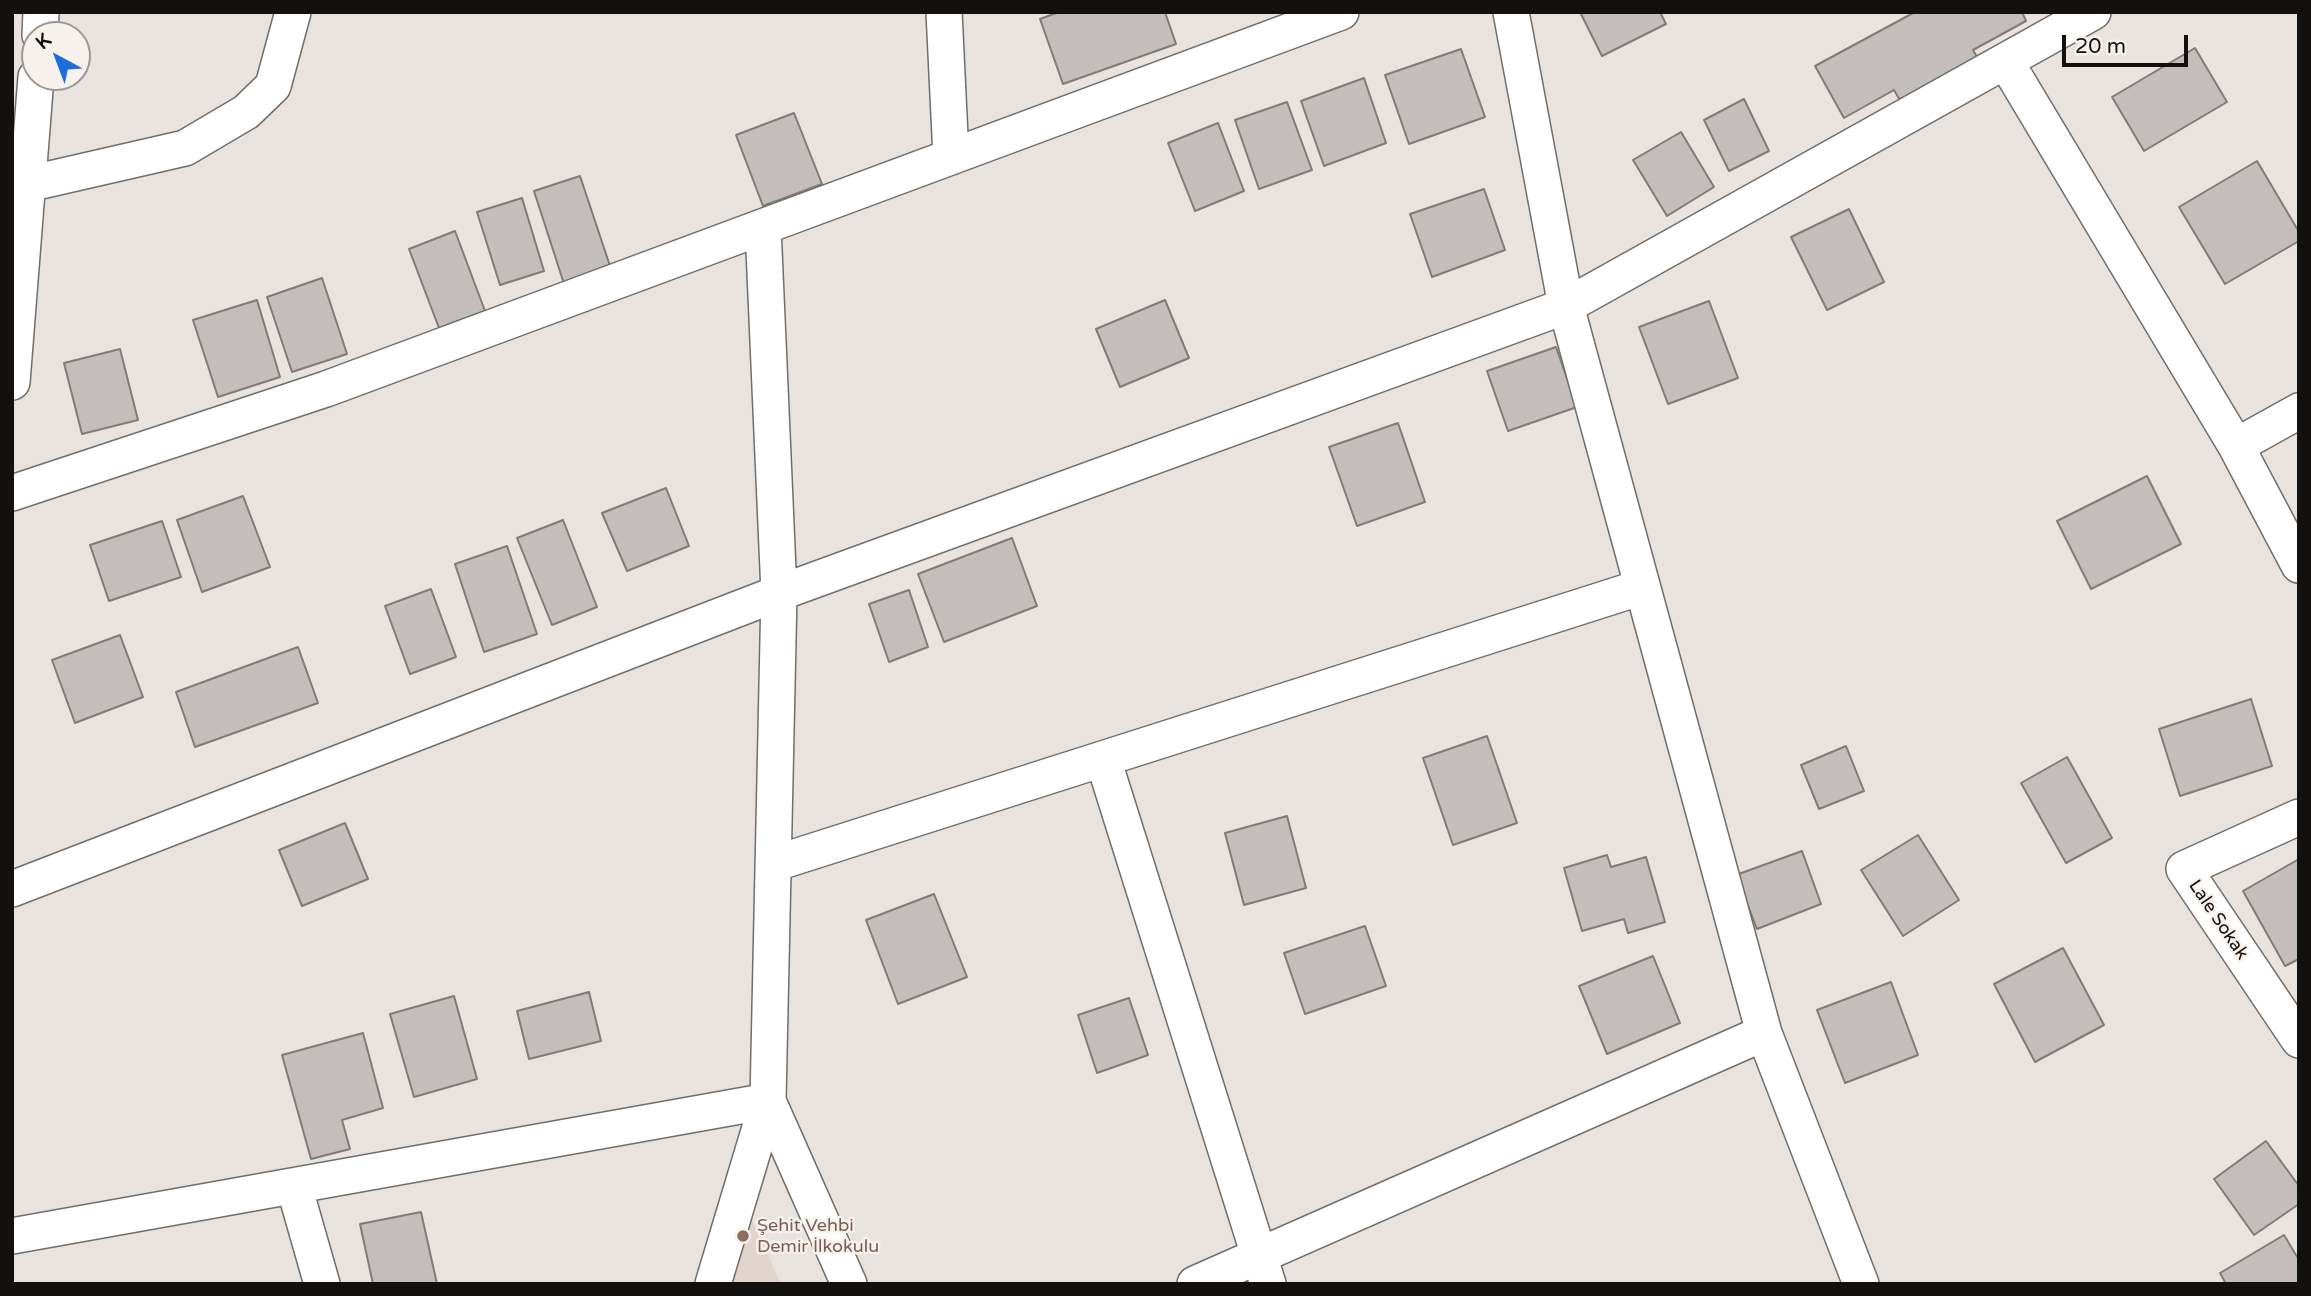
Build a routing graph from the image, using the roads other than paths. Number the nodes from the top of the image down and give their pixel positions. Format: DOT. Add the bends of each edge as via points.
graph roads {
  1 [pos="293,12"];
  2 [pos="944,12"];
  3 [pos="1341,12"];
  4 [pos="1511,12"];
  5 [pos="2093,12"];
  6 [pos="2006,62"];
  7 [pos="35,91"];
  8 [pos="951,157"];
  9 [pos="28,184"];
  10 [pos="763,227"];
  11 [pos="1566,306"];
  12 [pos="12,382"];
  13 [pos="2299,411"];
  14 [pos="2236,446"];
  15 [pos="12,494"];
  16 [pos="2299,565"];
  17 [pos="1642,587"];
  18 [pos="779,593"];
  19 [pos="1103,759"];
  20 [pos="2299,817"];
  21 [pos="773,864"];
  22 [pos="12,888"];
  23 [pos="1764,1033"];
  24 [pos="2299,1040"];
  25 [pos="768,1101"];
  26 [pos="294,1186"];
  27 [pos="12,1236"];
  28 [pos="1264,1269"];
  29 [pos="322,1284"];
  30 [pos="713,1284"];
  31 [pos="849,1284"];
  32 [pos="1195,1284"];
  33 [pos="1861,1284"];
  1 -- 9 [label="street" via="273,86 246,112 185,148"];
  2 -- 8 [label="street"];
  3 -- 8 [label="street"];
  4 -- 11 [label="street"];
  5 -- 6 [label="street"];
  6 -- 11 [label="street"];
  6 -- 14 [label="street"];
  7 -- 9 [label="street"];
  8 -- 10 [label="street"];
  9 -- 12 [label="street"];
  10 -- 15 [label="street" via="326,389"];
  10 -- 18 [label="street"];
  11 -- 17 [label="street"];
  11 -- 18 [label="street"];
  13 -- 14 [label="street"];
  14 -- 16 [label="street"];
  17 -- 19 [label="street"];
  17 -- 23 [label="street"];
  18 -- 21 [label="street"];
  18 -- 22 [label="street"];
  19 -- 21 [label="street"];
  19 -- 28 [label="street"];
  20 -- 24 [label="street, Lale Sokak" via="2184,869"];
  21 -- 25 [label="street"];
  23 -- 28 [label="street"];
  23 -- 33 [label="street"];
  25 -- 26 [label="street"];
  25 -- 30 [label="street"];
  25 -- 31 [label="street"];
  26 -- 27 [label="street"];
  26 -- 29 [label="street"];
  28 -- 32 [label="street"];
}
